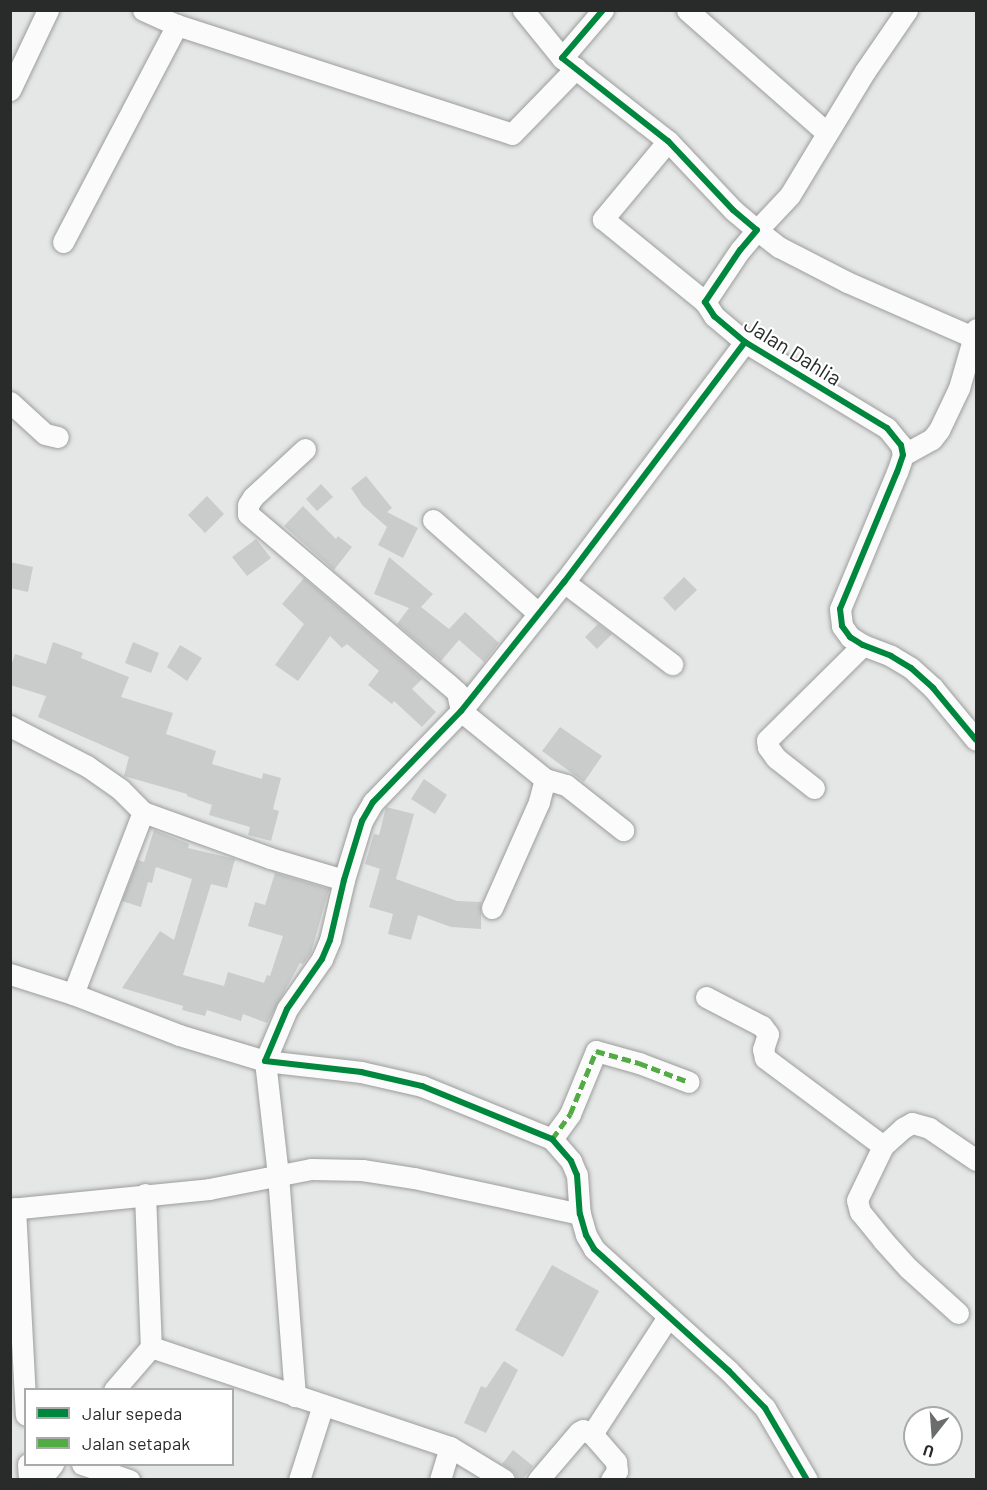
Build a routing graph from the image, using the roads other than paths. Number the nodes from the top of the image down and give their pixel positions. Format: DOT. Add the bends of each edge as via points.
graph roads {
  1 [pos="48,10"];
  2 [pos="143,10"];
  3 [pos="523,10"];
  4 [pos="603,10"];
  5 [pos="687,10"];
  6 [pos="907,10"];
  7 [pos="177,25"];
  8 [pos="569,63"];
  9 [pos="10,90"];
  10 [pos="827,133"];
  11 [pos="668,141"];
  12 [pos="757,230"];
  13 [pos="63,242"];
  14 [pos="705,302"];
  15 [pos="975,333"];
  16 [pos="745,342"];
  17 [pos="968,392"];
  18 [pos="10,402"];
  19 [pos="58,437"];
  20 [pos="305,449"];
  21 [pos="903,455"];
  22 [pos="433,520"];
  23 [pos="564,582"];
  24 [pos="538,613"];
  25 [pos="863,645"];
  26 [pos="672,664"];
  27 [pos="461,711"];
  28 [pos="10,726"];
  29 [pos="976,740"];
  30 [pos="545,779"];
  31 [pos="814,788"];
  32 [pos="143,812"];
  33 [pos="623,830"];
  34 [pos="344,880"];
  35 [pos="492,908"];
  36 [pos="10,974"];
  37 [pos="73,994"];
  38 [pos="706,997"];
  39 [pos="265,1061"];
  40 [pos="690,1082"];
  41 [pos="552,1139"];
  42 [pos="883,1146"];
  43 [pos="976,1160"];
  44 [pos="278,1175"];
  45 [pos="145,1194"];
  46 [pos="13,1209"];
  47 [pos="580,1214"];
  48 [pos="958,1313"];
  49 [pos="668,1317"];
  50 [pos="151,1347"];
  51 [pos="24,1388"];
  52 [pos="115,1388"];
  53 [pos="295,1396"];
  54 [pos="323,1405"];
  55 [pos="592,1434"];
  56 [pos="450,1447"];
  57 [pos="51,1466"];
  58 [pos="88,1466"];
  59 [pos="40,1479"];
  60 [pos="129,1479"];
  61 [pos="299,1479"];
  62 [pos="440,1479"];
  63 [pos="504,1479"];
  64 [pos="538,1479"];
  65 [pos="611,1479"];
  66 [pos="807,1479"];
  1 -- 9 [label="street"];
  2 -- 7 [label="street"];
  3 -- 8 [label="street"];
  4 -- 8 [label="street"];
  5 -- 10 [label="street"];
  6 -- 10 [label="street"];
  7 -- 8 [label="street" via="512,134"];
  7 -- 13 [label="street"];
  8 -- 11 [label="street"];
  10 -- 12 [label="street" via="790,195"];
  11 -- 12 [label="street"];
  11 -- 14 [label="street, Jalan Dahlia" via="603,219"];
  12 -- 14 [label="street"];
  12 -- 15 [label="street" via="780,247 847,282"];
  14 -- 16 [label="street, Jalan Dahlia" via="714,316"];
  15 -- 17 [label="street"];
  16 -- 21 [label="street, Jalan Dahlia" via="891,432"];
  16 -- 23 [label="street"];
  17 -- 21 [label="street" via="932,440"];
  18 -- 19 [label="street" via="45,434"];
  20 -- 27 [label="street" via="254,497 248,514 457,692"];
  21 -- 25 [label="street" via="840,609 842,626"];
  22 -- 24 [label="street"];
  23 -- 24 [label="street"];
  23 -- 26 [label="street"];
  24 -- 27 [label="street"];
  25 -- 29 [label="street" via="912,668"];
  25 -- 31 [label="street" via="767,740 776,758"];
  27 -- 30 [label="street"];
  27 -- 34 [label="street" via="373,802 362,821"];
  28 -- 32 [label="street" via="87,766 120,789"];
  30 -- 33 [label="street" via="566,785"];
  30 -- 35 [label="street" via="539,802"];
  32 -- 34 [label="street"];
  32 -- 37 [label="street"];
  34 -- 39 [label="street" via="326,949 287,1009"];
  36 -- 37 [label="street"];
  37 -- 39 [label="street" via="179,1035"];
  38 -- 42 [label="street" via="762,1026 768,1034 763,1049 765,1058"];
  39 -- 41 [label="street" via="361,1072 422,1086"];
  39 -- 44 [label="street"];
  40 -- 41 [label="street" via="596,1051 570,1114"];
  41 -- 47 [label="street" via="572,1161"];
  42 -- 43 [label="street" via="903,1128 919,1124"];
  42 -- 48 [label="street" via="857,1207 908,1268"];
  44 -- 45 [label="street" via="209,1189"];
  44 -- 47 [label="street" via="310,1169 362,1170"];
  44 -- 53 [label="street"];
  45 -- 46 [label="street"];
  45 -- 50 [label="street"];
  46 -- 51 [label="street"];
  47 -- 49 [label="street" via="586,1235 602,1259"];
  49 -- 55 [label="street"];
  49 -- 66 [label="street" via="765,1408"];
  50 -- 52 [label="street"];
  50 -- 53 [label="street"];
  53 -- 54 [label="street"];
  54 -- 56 [label="street"];
  54 -- 61 [label="street"];
  55 -- 64 [label="street" via="579,1432"];
  55 -- 65 [label="street" via="616,1462 617,1471"];
  56 -- 62 [label="street"];
  56 -- 63 [label="street"];
  57 -- 59 [label="street"];
  58 -- 60 [label="street"];
}
